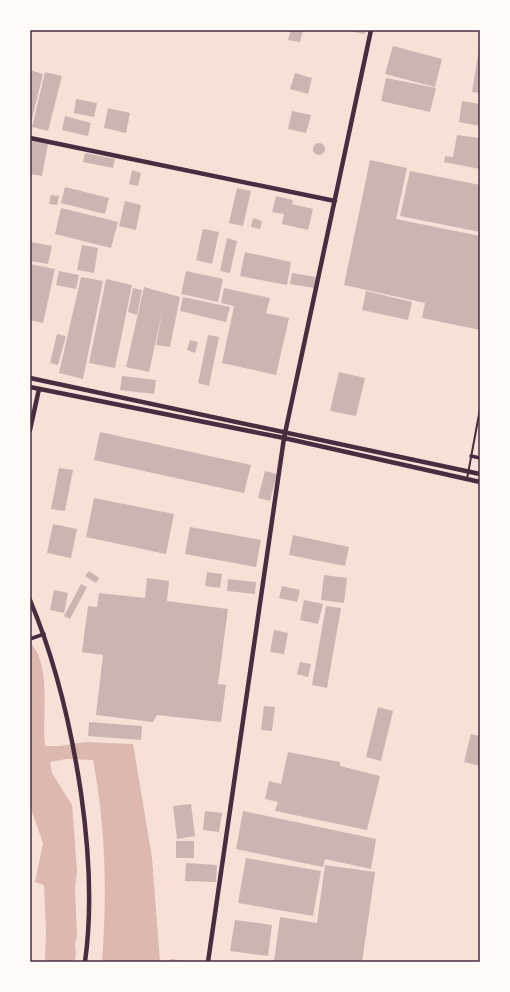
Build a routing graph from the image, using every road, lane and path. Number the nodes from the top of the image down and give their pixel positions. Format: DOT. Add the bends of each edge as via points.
graph roads {
  1 [pos="372,30"];
  2 [pos="30,138"];
  3 [pos="335,201"];
  4 [pos="30,378"];
  5 [pos="30,387"];
  6 [pos="39,389"];
  7 [pos="480,409"];
  8 [pos="30,430"];
  9 [pos="285,432"];
  10 [pos="284,438"];
  11 [pos="471,456"];
  12 [pos="480,458"];
  13 [pos="468,472"];
  14 [pos="480,474"];
  15 [pos="467,479"];
  16 [pos="480,482"];
  17 [pos="30,600"];
  18 [pos="45,634"];
  19 [pos="32,638"];
  20 [pos="85,962"];
  21 [pos="208,962"];
  1 -- 3 [label="street"];
  2 -- 3 [label="street"];
  3 -- 9 [label="street"];
  4 -- 9 [label="street"];
  5 -- 6 [label="street"];
  6 -- 8 [label="street"];
  6 -- 10 [label="street"];
  7 -- 11 [label="lane"];
  9 -- 10 [label="street"];
  9 -- 13 [label="street"];
  10 -- 15 [label="street"];
  10 -- 21 [label="street"];
  11 -- 12 [label="street"];
  11 -- 13 [label="lane"];
  13 -- 14 [label="street"];
  13 -- 15 [label="lane"];
  15 -- 16 [label="street"];
  17 -- 18 [label="street"];
  18 -- 19 [label="street"];
  18 -- 20 [label="street" via="65,701 87,837 89,935"];
}
